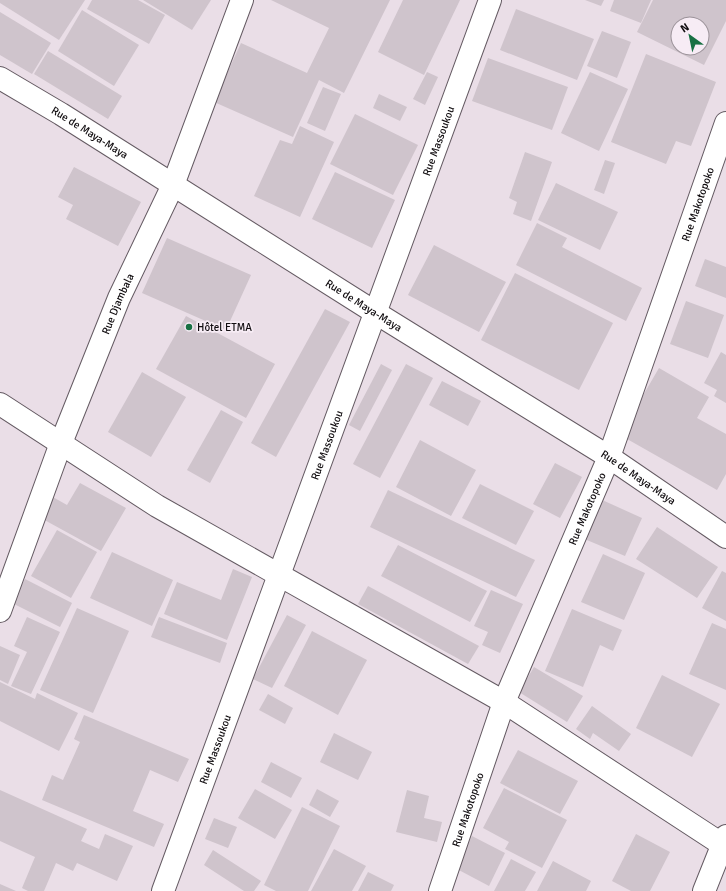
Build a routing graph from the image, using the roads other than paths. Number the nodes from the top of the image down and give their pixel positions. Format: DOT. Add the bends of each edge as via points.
graph roads {
  1 [pos="242,0"];
  2 [pos="490,0"];
  3 [pos="0,78"];
  4 [pos="726,123"];
  5 [pos="173,185"];
  6 [pos="376,313"];
  7 [pos="0,404"];
  8 [pos="61,443"];
  9 [pos="609,457"];
  10 [pos="726,537"];
  11 [pos="278,575"];
  12 [pos="0,611"];
  13 [pos="504,702"];
  14 [pos="725,843"];
  15 [pos="163,891"];
  16 [pos="440,891"];
  17 [pos="704,891"];
  1 -- 5 [label="street, Rue Djambala"];
  2 -- 6 [label="street, Rue Massoukou"];
  3 -- 5 [label="street, Rue de Maya-Maya"];
  4 -- 9 [label="street, Rue Makotopoko"];
  5 -- 6 [label="street, Rue de Maya-Maya"];
  5 -- 8 [label="street, Rue Djambala" via="119,298"];
  6 -- 9 [label="street, Rue de Maya-Maya"];
  6 -- 11 [label="street, Rue Massoukou"];
  7 -- 8 [label="street"];
  8 -- 11 [label="street" via="157,506"];
  8 -- 12 [label="street, Rue Djambala"];
  9 -- 10 [label="street, Rue de Maya-Maya"];
  9 -- 13 [label="street, Rue Makotopoko"];
  11 -- 13 [label="street"];
  11 -- 15 [label="street, Rue Massoukou"];
  13 -- 14 [label="street"];
  13 -- 16 [label="street, Rue Makotopoko"];
  14 -- 17 [label="street"];
}
